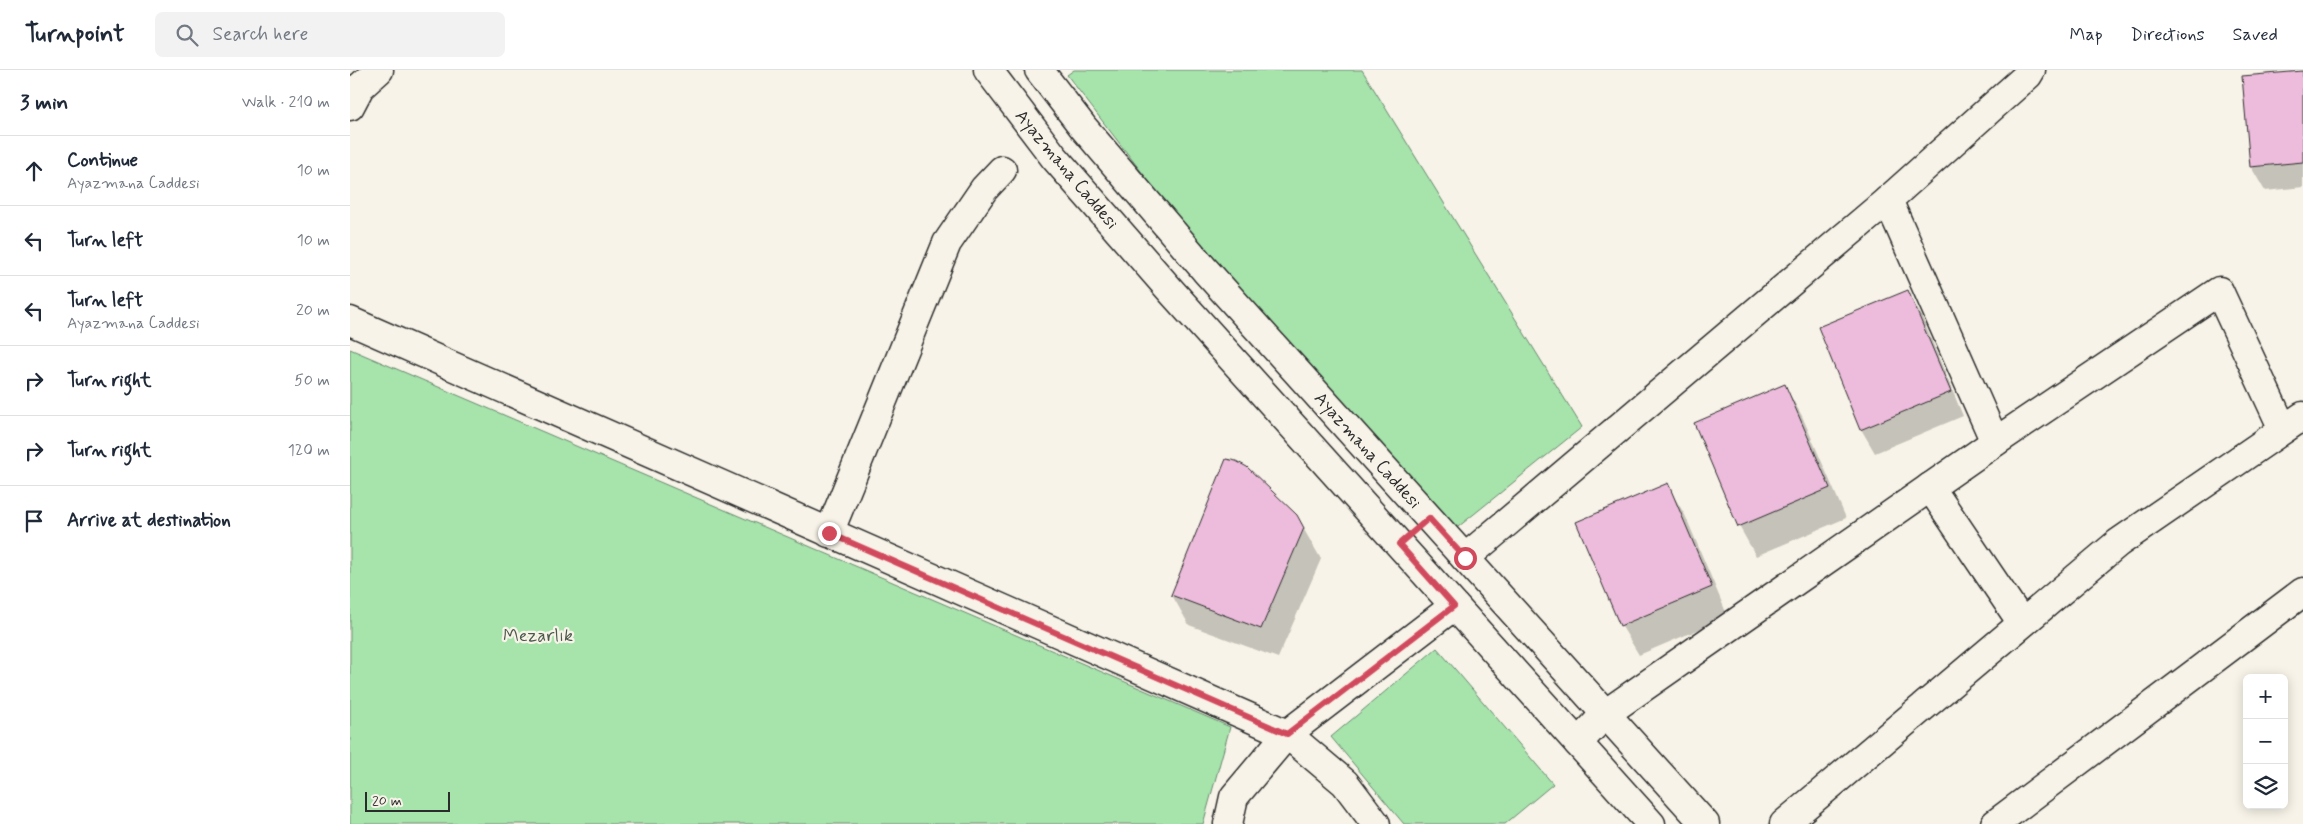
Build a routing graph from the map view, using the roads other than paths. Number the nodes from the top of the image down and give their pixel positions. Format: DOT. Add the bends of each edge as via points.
graph roads {
  1 [pos="379,70"];
  2 [pos="988,70"];
  3 [pos="1039,70"];
  4 [pos="2031,70"];
  5 [pos="350,106"];
  6 [pos="1002,170"];
  7 [pos="1888,200"];
  8 [pos="350,321"];
  9 [pos="2293,422"];
  10 [pos="1994,442"];
  11 [pos="1930,487"];
  12 [pos="1429,518"];
  13 [pos="829,533"];
  14 [pos="1399,544"];
  15 [pos="1465,558"];
  16 [pos="2303,592"];
  17 [pos="1454,606"];
  18 [pos="2022,623"];
  19 [pos="1605,714"];
  20 [pos="1287,734"];
  21 [pos="1578,743"];
  22 [pos="1228,824"];
  23 [pos="1376,824"];
  24 [pos="1651,824"];
  25 [pos="1704,824"];
  26 [pos="1784,824"];
  27 [pos="1995,824"];
  1 -- 5 [label="street" via="360,87"];
  2 -- 14 [label="street, Ayazmana Caddesi" via="1074,179 1171,291"];
  3 -- 12 [label="street, Ayazmana Caddesi" via="1205,270"];
  4 -- 7 [label="street"];
  6 -- 13 [label="street" via="947,243"];
  7 -- 10 [label="street"];
  7 -- 15 [label="street"];
  8 -- 13 [label="street"];
  9 -- 10 [label="street" via="2219,291"];
  9 -- 18 [label="street" via="2118,543"];
  10 -- 11 [label="street"];
  11 -- 18 [label="street"];
  11 -- 19 [label="street"];
  12 -- 14 [label="street"];
  12 -- 15 [label="street, Ayazmana Caddesi"];
  13 -- 20 [label="street"];
  14 -- 17 [label="street, Ayazmana Caddesi"];
  15 -- 19 [label="street, Ayazmana Caddesi"];
  16 -- 27 [label="street"];
  17 -- 20 [label="street"];
  17 -- 21 [label="street, Ayazmana Caddesi"];
  18 -- 26 [label="street"];
  19 -- 21 [label="street"];
  19 -- 25 [label="street, Ayazmana Caddesi"];
  20 -- 22 [label="street" via="1234,797"];
  20 -- 23 [label="street" via="1345,783"];
  21 -- 24 [label="street, Ayazmana Caddesi"];
}
